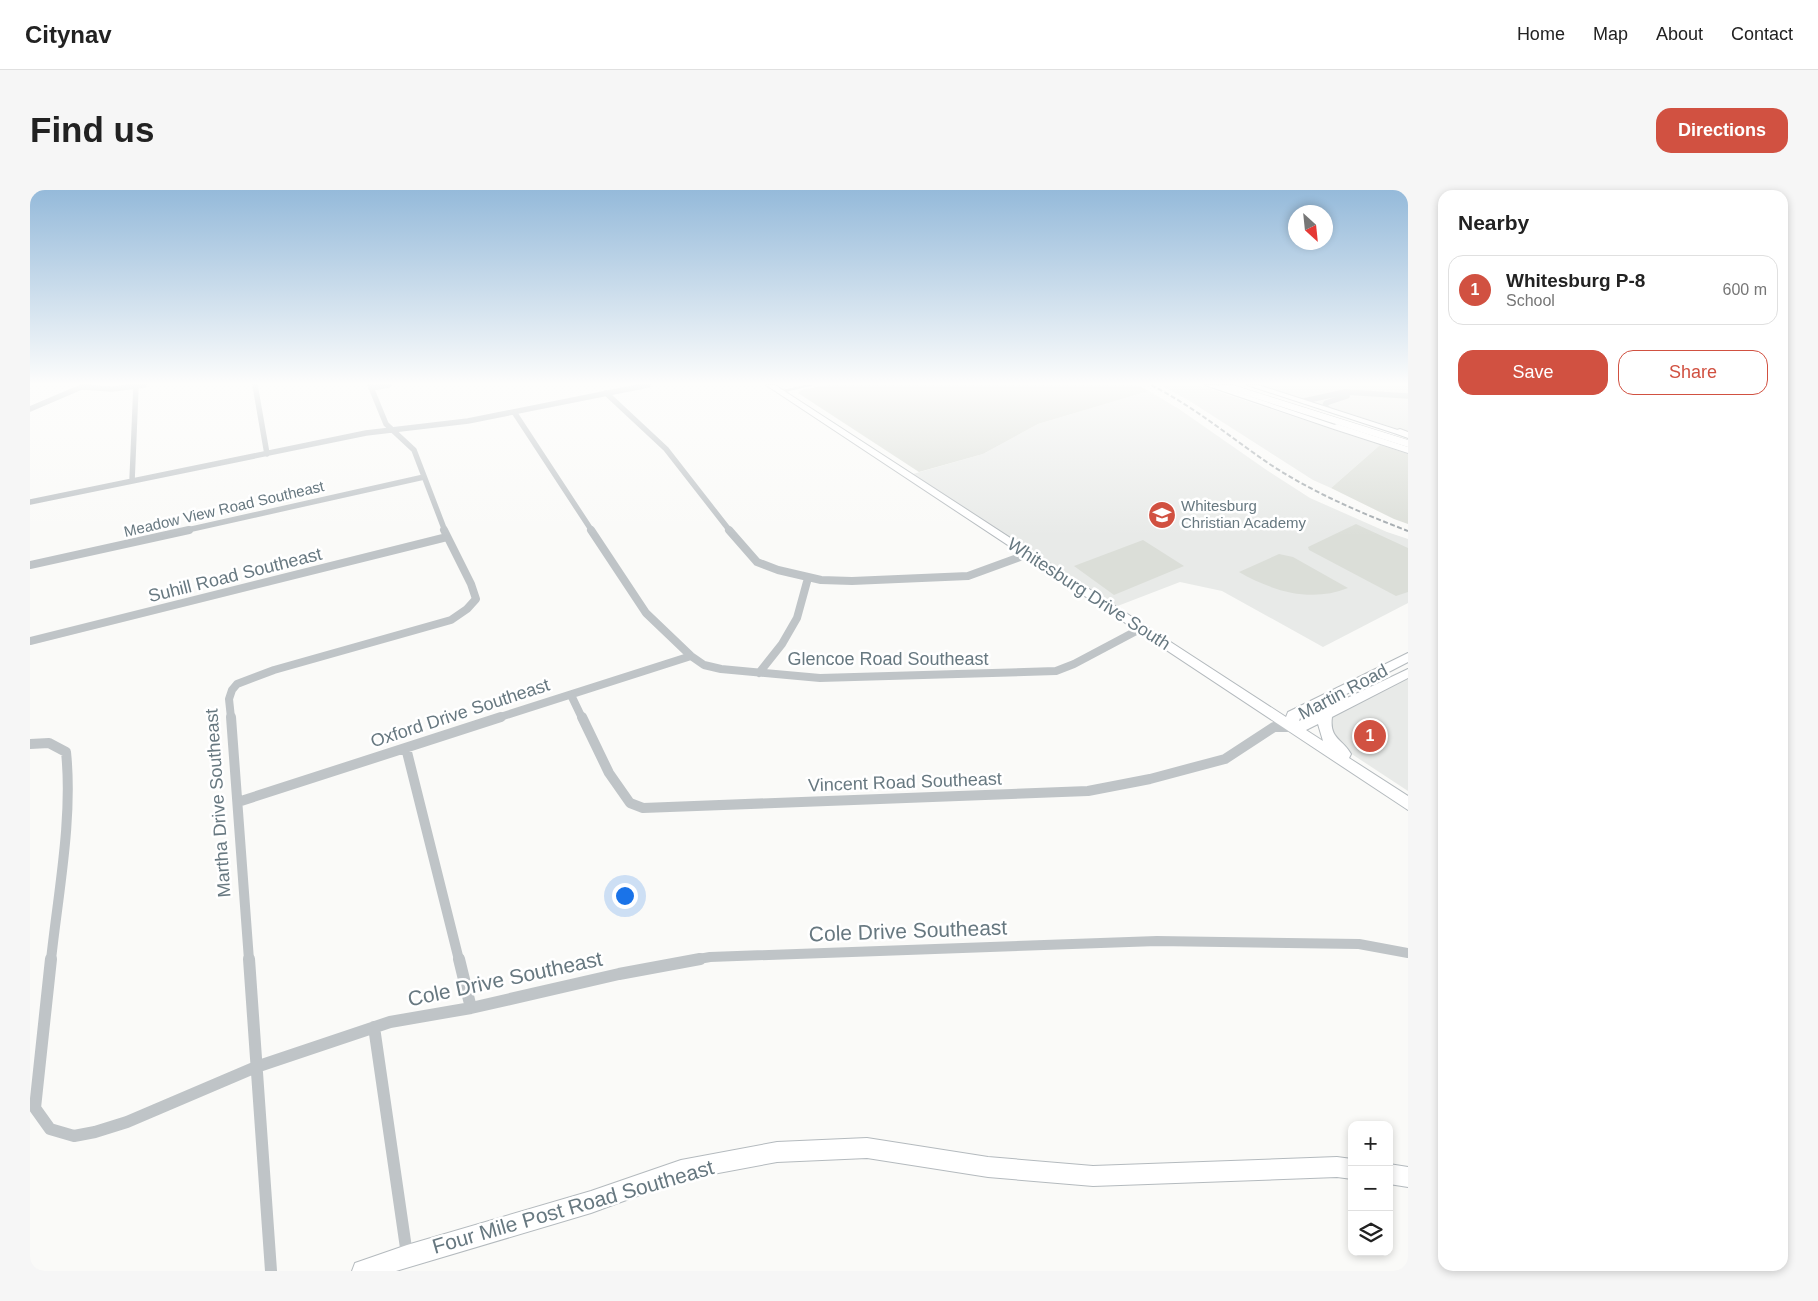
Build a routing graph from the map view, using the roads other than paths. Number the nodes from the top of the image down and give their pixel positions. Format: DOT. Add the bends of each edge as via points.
graph roads {
  1 [pos="134,435"];
  2 [pos="265,435"];
  3 [pos="362,435"];
  4 [pos="397,435"];
  5 [pos="529,435"];
  6 [pos="651,435"];
  7 [pos="847,435"];
  8 [pos="1363,435"];
  9 [pos="1408,450"];
  10 [pos="268,454"];
  11 [pos="424,477"];
  12 [pos="132,481"];
  13 [pos="30,502"];
  14 [pos="447,537"];
  15 [pos="1028,554"];
  16 [pos="30,565"];
  17 [pos="808,578"];
  18 [pos="1140,629"];
  19 [pos="30,641"];
  20 [pos="691,656"];
  21 [pos="1408,657"];
  22 [pos="759,673"];
  23 [pos="1408,673"];
  24 [pos="570,695"];
  25 [pos="1326,714"];
  26 [pos="1292,727"];
  27 [pos="30,744"];
  28 [pos="406,748"];
  29 [pos="1380,786"];
  30 [pos="238,802"];
  31 [pos="1408,804"];
  32 [pos="1408,953"];
  33 [pos="471,1008"];
  34 [pos="374,1027"];
  35 [pos="256,1067"];
  36 [pos="1348,1168"];
  37 [pos="1393,1175"];
  38 [pos="1408,1177"];
  39 [pos="407,1256"];
  40 [pos="271,1271"];
  41 [pos="364,1271"];
  1 -- 12 [label="street"];
  2 -- 10 [label="street"];
  3 -- 10 [label="street"];
  4 -- 11 [label="street, Martha Drive Southeast" via="414,450"];
  5 -- 20 [label="street, Glencoe Road Southeast" via="646,613"];
  6 -- 17 [label="street" via="758,562"];
  7 -- 15 [label="main road, Whitesburg Drive South"];
  8 -- 9 [label="main road"];
  10 -- 12 [label="street"];
  11 -- 14 [label="street, Martha Drive Southeast"];
  11 -- 16 [label="street, Meadow View Road Southeast"];
  12 -- 13 [label="street"];
  14 -- 19 [label="street, Suhill Road Southeast"];
  14 -- 30 [label="street, Martha Drive Southeast" via="476,600 468,609 451,620 249,678 232,690 229,699"];
  15 -- 17 [label="street" via="968,576 852,581"];
  15 -- 18 [label="main road, Whitesburg Drive South"];
  17 -- 22 [label="street" via="795,621"];
  18 -- 22 [label="street, Glencoe Road Southeast" via="1056,671 820,678"];
  18 -- 26 [label="main road, Whitesburg Drive South"];
  20 -- 22 [label="street, Glencoe Road Southeast" via="704,665"];
  20 -- 24 [label="street, Oxford Drive Southeast"];
  21 -- 26 [label="main road, Martin Road" via="1293,715"];
  23 -- 25 [label="main road, Martin Road"];
  24 -- 26 [label="street, Vincent Road Southeast" via="609,773 630,803 643,808 1088,792 1226,759 1274,727"];
  24 -- 28 [label="street, Oxford Drive Southeast"];
  25 -- 26 [label="main road, Martin Road" via="1305,725"];
  25 -- 29 [label="main road" via="1324,731 1335,747"];
  26 -- 29 [label="main road, Whitesburg Drive South"];
  27 -- 35 [label="street, Cole Drive Southeast" via="49,742 58,746 66,752 68,772 64,841 36,1108 50,1130 74,1136 128,1122"];
  28 -- 30 [label="street, Oxford Drive Southeast"];
  28 -- 33 [label="street"];
  29 -- 31 [label="main road, Whitesburg Drive South"];
  30 -- 35 [label="street, Martha Drive Southeast"];
  32 -- 33 [label="street, Cole Drive Southeast" via="1359,944 1157,941 710,957"];
  33 -- 34 [label="street, Cole Drive Southeast"];
  34 -- 35 [label="street, Cole Drive Southeast"];
  34 -- 39 [label="street"];
  35 -- 40 [label="street, Martha Drive Southeast"];
  36 -- 39 [label="main road, Four Mile Post Road Southeast" via="1093,1176 988,1167 867,1148 777,1152 682,1170 591,1202"];
  37 -- 38 [label="main road"];
  39 -- 41 [label="main road, Four Mile Post Road Southeast"];
}
